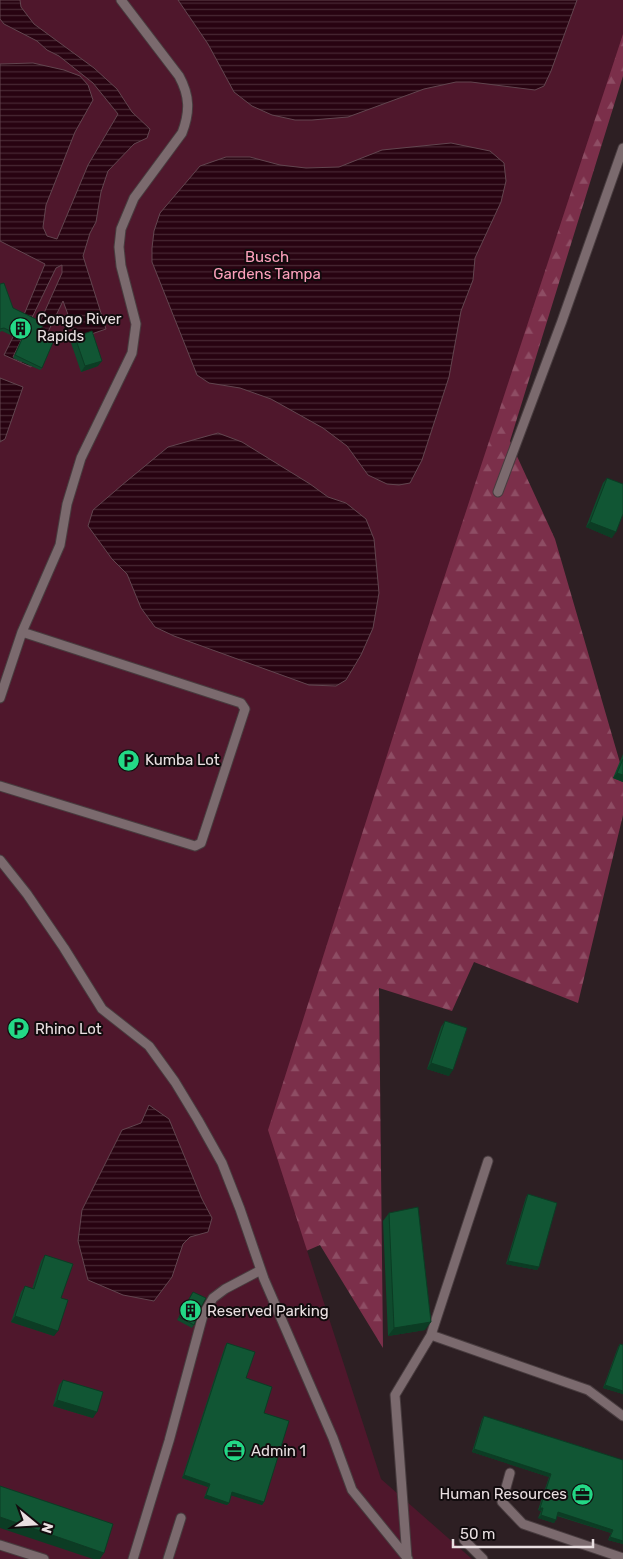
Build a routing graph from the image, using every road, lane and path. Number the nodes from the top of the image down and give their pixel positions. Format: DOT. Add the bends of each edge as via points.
graph roads {
  1 [pos="121,0"];
  2 [pos="623,148"];
  3 [pos="620,164"];
  4 [pos="498,492"];
  5 [pos="22,632"];
  6 [pos="0,698"];
  7 [pos="0,786"];
  8 [pos="0,860"];
  9 [pos="488,1161"];
  10 [pos="261,1270"];
  11 [pos="431,1335"];
  12 [pos="623,1416"];
  13 [pos="510,1473"];
  14 [pos="181,1518"];
  15 [pos="464,1540"];
  16 [pos="0,1545"];
  17 [pos="623,1558"];
  18 [pos="44,1559"];
  19 [pos="133,1559"];
  20 [pos="168,1559"];
  21 [pos="408,1559"];
  22 [pos="483,1559"];
  1 -- 5 [label="lane" via="179,76 186,88 188,110 182,133 134,198 121,230 121,266 136,324 132,353 81,458 67,504 60,545"];
  2 -- 3 [label="lane"];
  3 -- 4 [label="lane"];
  5 -- 6 [label="lane"];
  5 -- 7 [label="lane" via="241,703 245,709 201,843 195,846"];
  8 -- 10 [label="lane" via="64,948 102,1009 149,1046 174,1082 222,1163"];
  9 -- 11 [label="lane"];
  10 -- 19 [label="lane" via="213,1298 204,1315"];
  10 -- 21 [label="lane" via="352,1490"];
  11 -- 12 [label="lane" via="588,1390"];
  11 -- 21 [label="lane" via="395,1395"];
  13 -- 17 [label="lane" via="502,1502 523,1524"];
  14 -- 20 [label="lane"];
  15 -- 22 [label="lane"];
  16 -- 18 [label="lane"];
}
